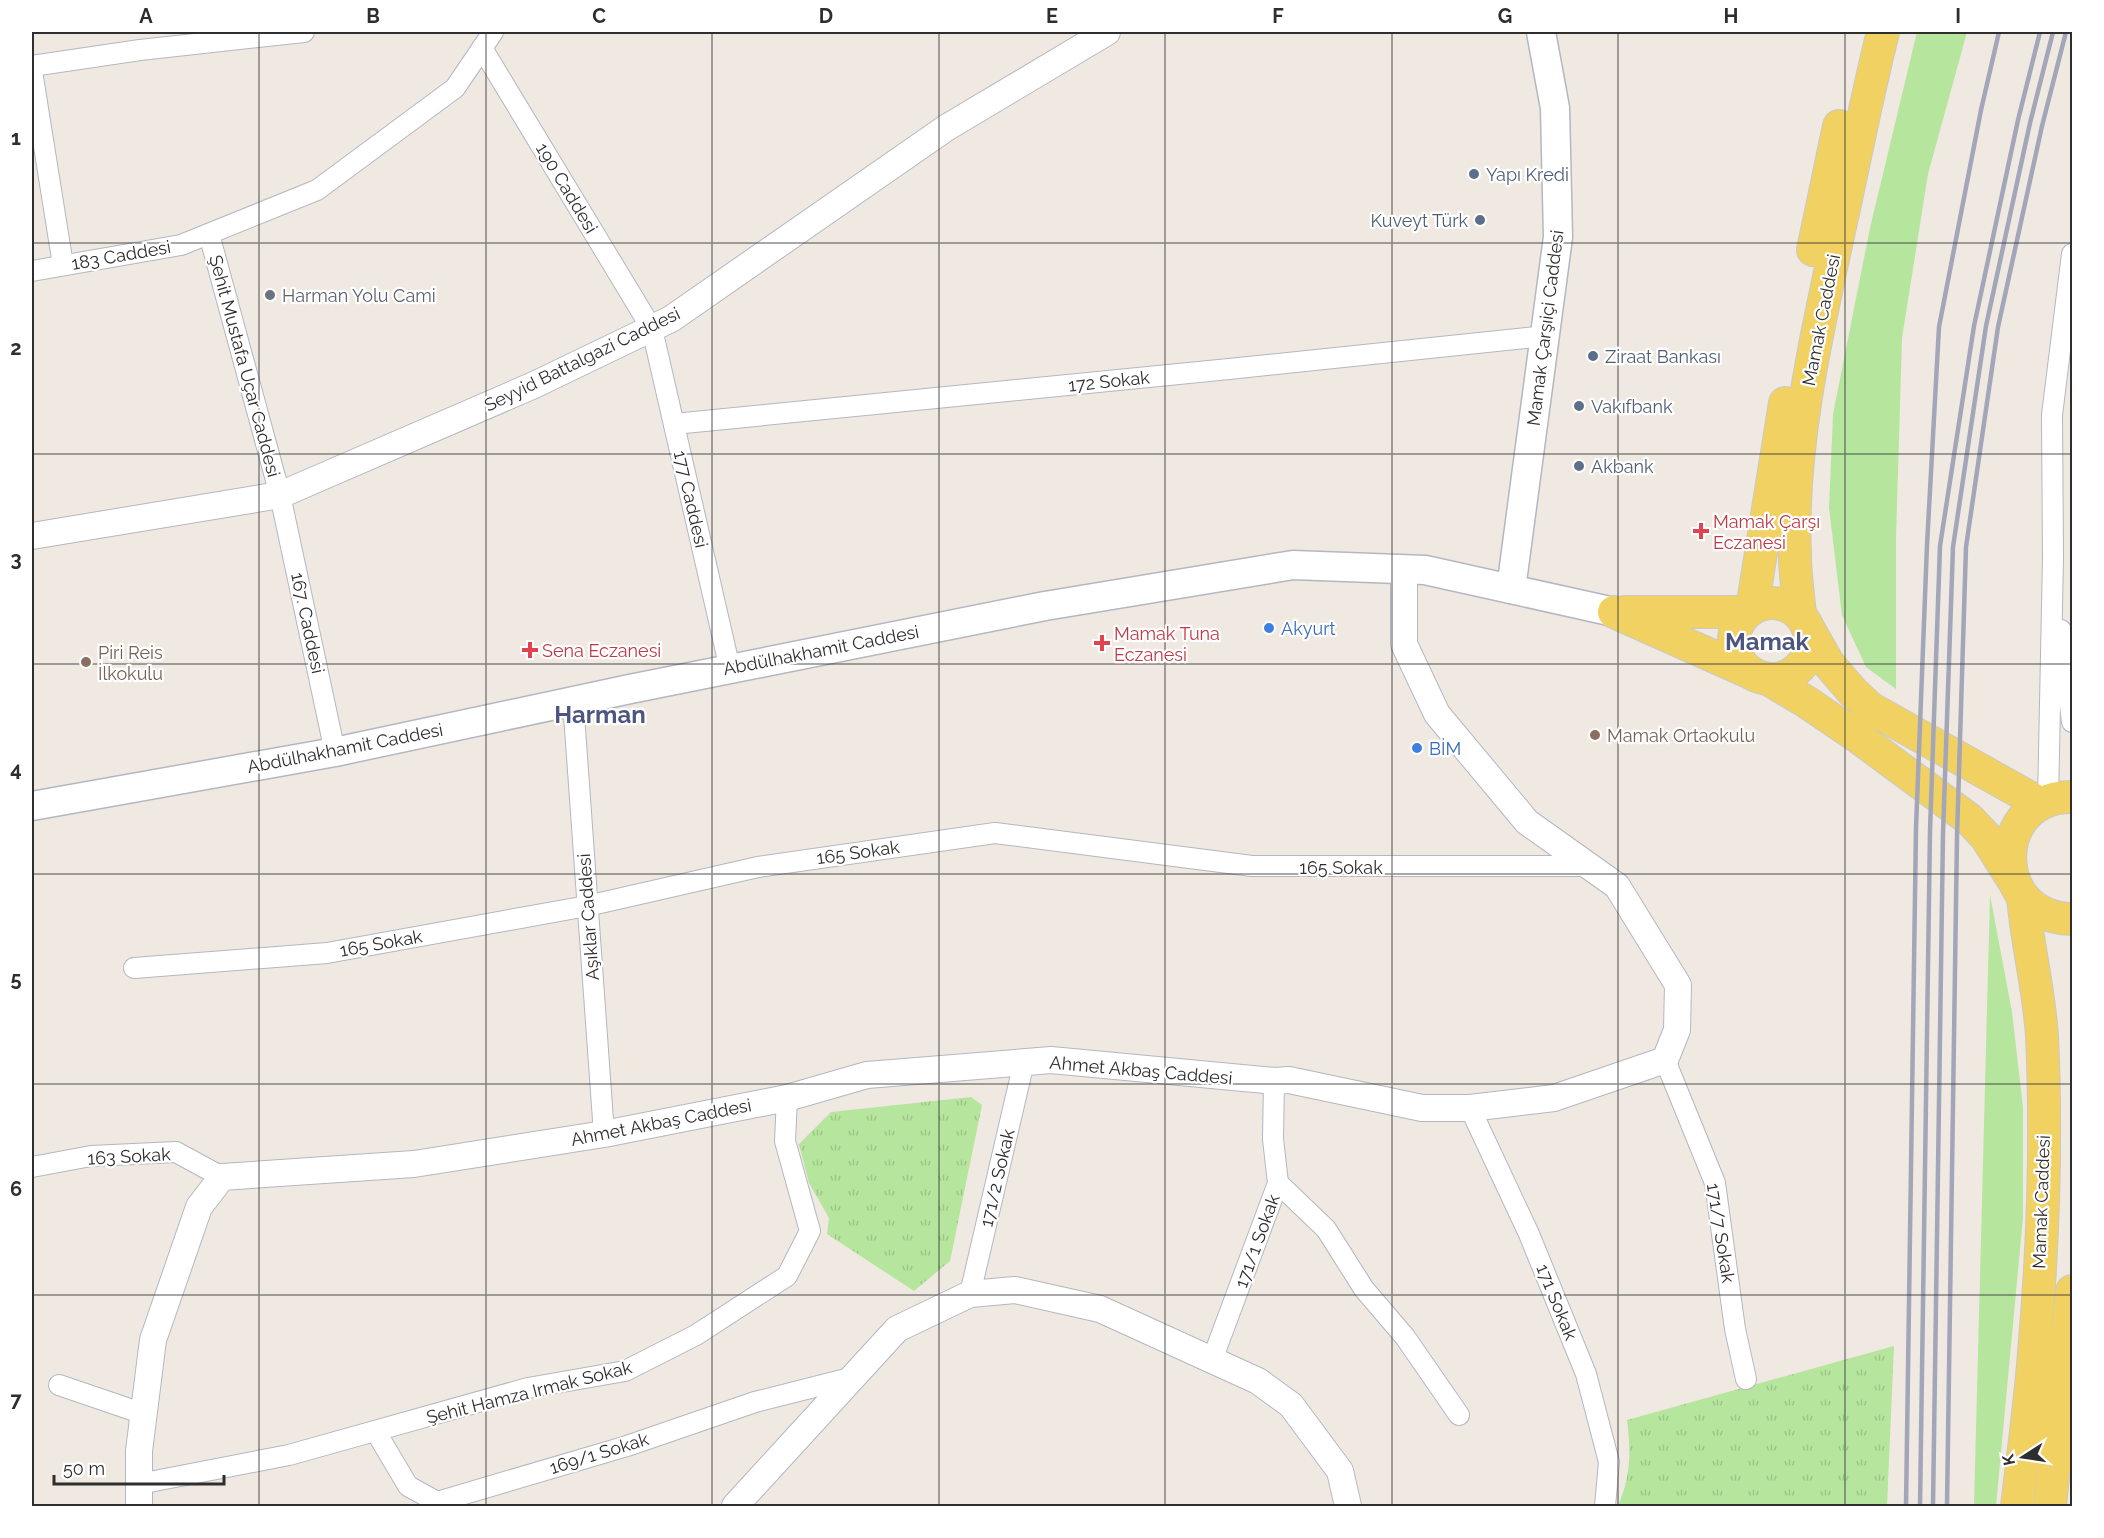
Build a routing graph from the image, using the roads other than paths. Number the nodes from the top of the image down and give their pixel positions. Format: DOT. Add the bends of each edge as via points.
graph roads {
  1 [pos="304,32"];
  2 [pos="1107,32"];
  3 [pos="1541,32"];
  4 [pos="1861,32"];
  5 [pos="1883,32"];
  6 [pos="487,40"];
  7 [pos="32,66"];
  8 [pos="32,71"];
  9 [pos="208,234"];
  10 [pos="2073,254"];
  11 [pos="63,266"];
  12 [pos="32,271"];
  13 [pos="652,329"];
  14 [pos="1545,336"];
  15 [pos="674,424"];
  16 [pos="280,495"];
  17 [pos="32,536"];
  18 [pos="2053,558"];
  19 [pos="1404,569"];
  20 [pos="1511,589"];
  21 [pos="1750,610"];
  22 [pos="1614,612"];
  23 [pos="1804,620"];
  24 [pos="729,669"];
  25 [pos="1762,677"];
  26 [pos="573,701"];
  27 [pos="2073,722"];
  28 [pos="335,752"];
  29 [pos="2054,801"];
  30 [pos="32,806"];
  31 [pos="1589,866"];
  32 [pos="2018,889"];
  33 [pos="587,906"];
  34 [pos="2073,919"];
  35 [pos="134,968"];
  36 [pos="1665,1060"];
  37 [pos="1024,1062"];
  38 [pos="1274,1081"];
  39 [pos="787,1098"];
  40 [pos="1470,1108"];
  41 [pos="604,1134"];
  42 [pos="32,1167"];
  43 [pos="222,1177"];
  44 [pos="1278,1183"];
  45 [pos="2073,1290"];
  46 [pos="970,1294"];
  47 [pos="1212,1360"];
  48 [pos="854,1377"];
  49 [pos="1746,1379"];
  50 [pos="59,1385"];
  51 [pos="144,1414"];
  52 [pos="1459,1415"];
  53 [pos="376,1432"];
  54 [pos="139,1495"];
  55 [pos="735,1506"];
  56 [pos="1348,1506"];
  57 [pos="1605,1506"];
  58 [pos="2017,1506"];
  59 [pos="2050,1506"];
  1 -- 7 [label="street"];
  2 -- 13 [label="street, Seyyid Battalgazi Caddesi" via="946,128 671,320"];
  3 -- 14 [label="main road, Mamak Çarşıiçi Caddesi" via="1556,108 1558,237"];
  4 -- 21 [label="main road, Mamak Caddesi" via="1821,208"];
  5 -- 23 [label="main road, Mamak Caddesi" via="1804,408 1796,487 1795,555"];
  6 -- 9 [label="street, Şehit Mustafa Uçar Caddesi" via="455,88 317,190"];
  6 -- 13 [label="street, 190 Caddesi"];
  8 -- 11 [label="street"];
  9 -- 11 [label="street, 183 Caddesi" via="181,245"];
  9 -- 16 [label="street, Şehit Mustafa Uçar Caddesi"];
  10 -- 18 [label="street" via="2052,415"];
  11 -- 12 [label="street, 183 Caddesi"];
  13 -- 15 [label="street, 177 Caddesi"];
  13 -- 16 [label="street, Seyyid Battalgazi Caddesi" via="534,385"];
  14 -- 15 [label="street, 172 Sokak"];
  14 -- 20 [label="main road, Mamak Çarşıiçi Caddesi"];
  15 -- 24 [label="street, 177 Caddesi"];
  16 -- 17 [label="street, Seyyid Battalgazi Caddesi"];
  16 -- 28 [label="street, 167. Caddesi"];
  18 -- 27 [label="street"];
  18 -- 29 [label="street"];
  19 -- 20 [label="main road, Abdülhakhamit Caddesi"];
  19 -- 24 [label="main road, Abdülhakhamit Caddesi" via="1293,565 1045,606"];
  19 -- 31 [label="street" via="1404,644 1437,714 1527,822"];
  20 -- 22 [label="main road, Abdülhakhamit Caddesi"];
  21 -- 22 [label="main road"];
  21 -- 23 [label="main road" via="1769,602 1781,603"];
  21 -- 25 [label="main road" via="1739,621 1734,646 1745,668"];
  22 -- 25 [label="main road"];
  23 -- 25 [label="main road" via="1810,645 1803,664 1788,676"];
  23 -- 29 [label="main road, Mamak Caddesi" via="1828,663 1870,708"];
  24 -- 26 [label="main road, Abdülhakhamit Caddesi"];
  25 -- 32 [label="main road, Mamak Caddesi" via="1858,737 1969,819 1986,837"];
  26 -- 28 [label="main road, Abdülhakhamit Caddesi"];
  26 -- 33 [label="street, Aşıklar Caddesi"];
  28 -- 30 [label="main road, Abdülhakhamit Caddesi"];
  29 -- 32 [label="main road" via="2029,813 2017,827 2009,862"];
  31 -- 33 [label="street, 165 Sokak" via="1252,866 995,833 758,867"];
  31 -- 36 [label="street" via="1617,886 1678,986 1677,1030"];
  32 -- 34 [label="main road" via="2037,909 2053,917"];
  32 -- 58 [label="main road, Mamak Caddesi" via="2033,959 2042,1034 2044,1119 2034,1354"];
  33 -- 35 [label="street, 165 Sokak" via="327,953"];
  33 -- 41 [label="street, Aşıklar Caddesi"];
  36 -- 40 [label="street, Ahmet Akbaş Caddesi" via="1554,1098"];
  36 -- 49 [label="street, 171/7 Sokak" via="1715,1183 1735,1329"];
  37 -- 38 [label="street, Ahmet Akbaş Caddesi" via="1051,1060"];
  37 -- 39 [label="street, Ahmet Akbaş Caddesi" via="867,1075"];
  37 -- 46 [label="street, 171/2 Sokak"];
  38 -- 40 [label="street, Ahmet Akbaş Caddesi" via="1289,1080 1422,1108"];
  38 -- 44 [label="street, 171/1 Sokak" via="1273,1139"];
  39 -- 41 [label="street, Ahmet Akbaş Caddesi"];
  39 -- 53 [label="street, Şehit Hamza Irmak Sokak" via="785,1142 810,1231 787,1276 696,1335 625,1371 528,1388"];
  40 -- 57 [label="street, 171 Sokak" via="1529,1234 1586,1374 1609,1462"];
  41 -- 43 [label="street, Ahmet Akbaş Caddesi" via="414,1164"];
  42 -- 43 [label="street, 163 Sokak" via="91,1156 176,1152"];
  43 -- 51 [label="street" via="199,1208 153,1340"];
  44 -- 47 [label="street, 171/1 Sokak"];
  44 -- 52 [label="street" via="1326,1229 1364,1289 1405,1337"];
  45 -- 59 [label="main road"];
  46 -- 47 [label="street" via="1015,1290 1100,1309"];
  46 -- 48 [label="street" via="897,1329"];
  47 -- 56 [label="street" via="1258,1381 1291,1405 1340,1471"];
  48 -- 53 [label="street, 169/1 Sokak" via="755,1402 627,1446 437,1502 408,1486"];
  48 -- 55 [label="street"];
  50 -- 51 [label="street"];
  51 -- 54 [label="street"];
  53 -- 54 [label="street, Şehit Hamza Irmak Sokak"];
}
